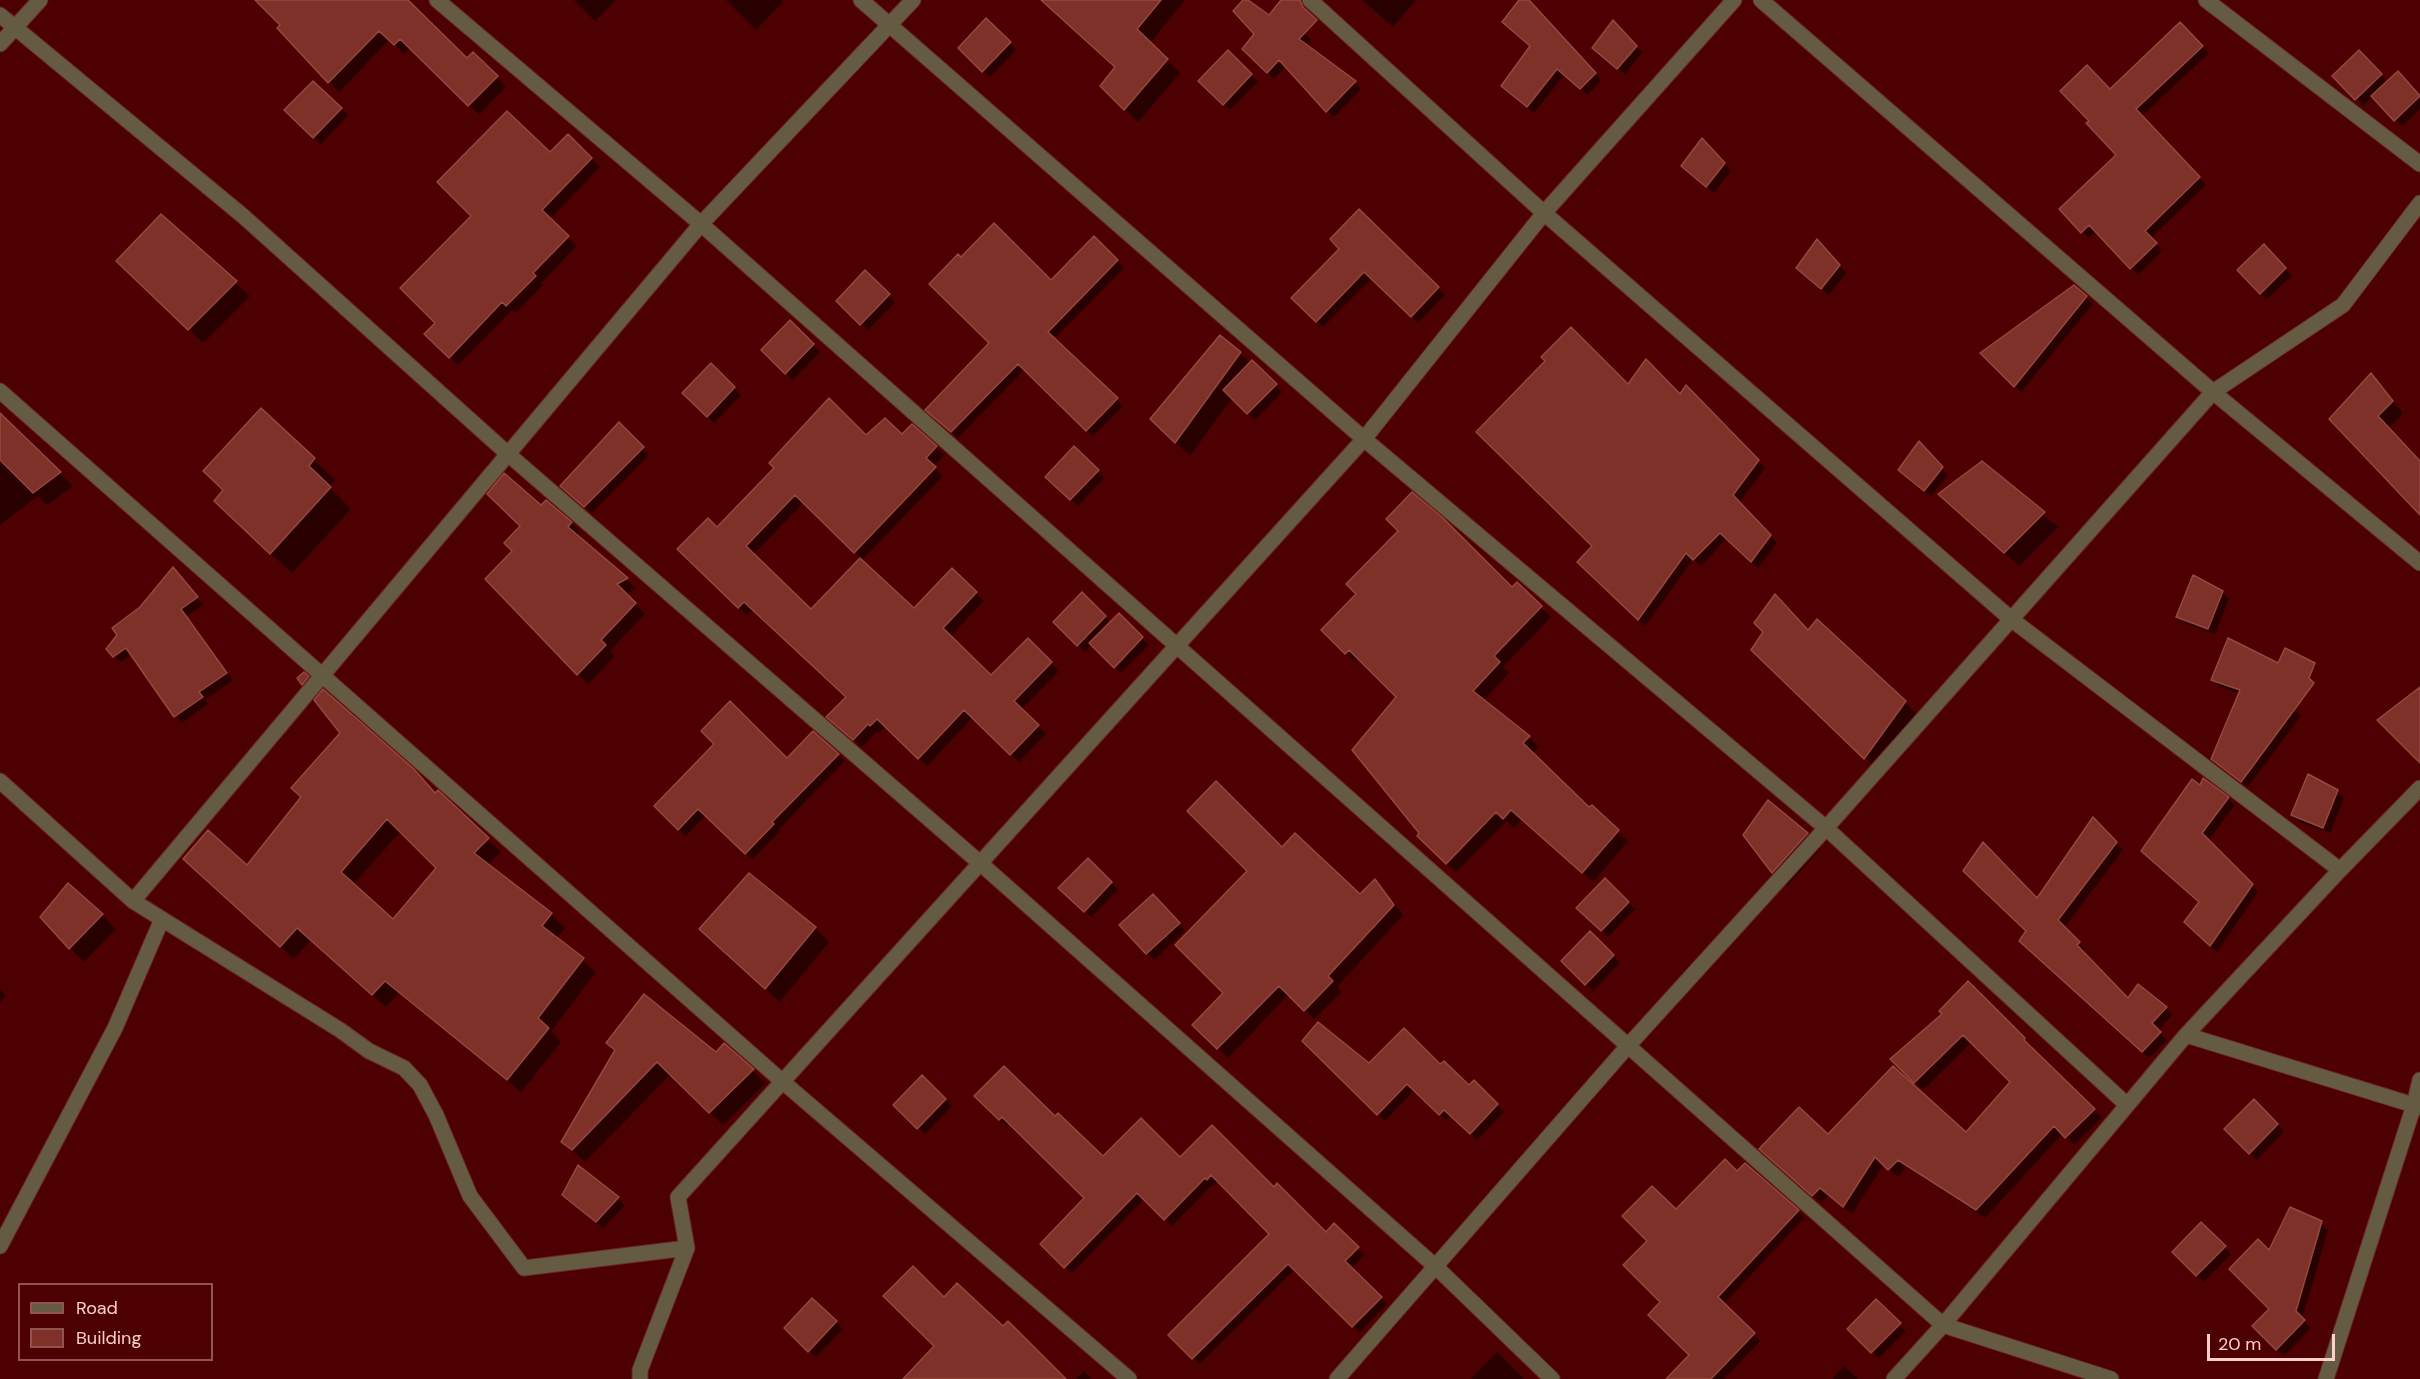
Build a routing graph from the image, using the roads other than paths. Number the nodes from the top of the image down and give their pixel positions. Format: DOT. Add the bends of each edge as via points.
graph roads {
  1 [pos="40,0"];
  2 [pos="437,0"];
  3 [pos="861,0"];
  4 [pos="913,0"];
  5 [pos="1310,0"];
  6 [pos="1734,0"];
  7 [pos="1761,0"];
  8 [pos="2206,0"];
  9 [pos="0,15"];
  10 [pos="891,25"];
  11 [pos="14,27"];
  12 [pos="0,44"];
  13 [pos="2420,164"];
  14 [pos="2420,203"];
  15 [pos="1544,213"];
  16 [pos="701,224"];
  17 [pos="0,391"];
  18 [pos="2213,392"];
  19 [pos="1365,439"];
  20 [pos="507,454"];
  21 [pos="2420,563"];
  22 [pos="2011,619"];
  23 [pos="1177,646"];
  24 [pos="323,674"];
  25 [pos="0,781"];
  26 [pos="2420,788"];
  27 [pos="1826,828"];
  28 [pos="980,863"];
  29 [pos="2340,870"];
  30 [pos="133,901"];
  31 [pos="162,919"];
  32 [pos="2186,1035"];
  33 [pos="1627,1047"];
  34 [pos="2420,1080"];
  35 [pos="783,1082"];
  36 [pos="2126,1104"];
  37 [pos="2417,1106"];
  38 [pos="0,1246"];
  39 [pos="687,1248"];
  40 [pos="1436,1267"];
  41 [pos="1942,1325"];
  42 [pos="640,1379"];
  43 [pos="1129,1379"];
  44 [pos="1337,1379"];
  45 [pos="1552,1379"];
  46 [pos="1894,1379"];
  47 [pos="2111,1379"];
  48 [pos="2326,1379"];
  1 -- 11 [label="street"];
  2 -- 16 [label="street"];
  3 -- 10 [label="street"];
  4 -- 10 [label="street"];
  5 -- 15 [label="street"];
  6 -- 15 [label="street"];
  7 -- 18 [label="street"];
  8 -- 13 [label="street"];
  9 -- 11 [label="street"];
  10 -- 16 [label="street"];
  10 -- 19 [label="street"];
  11 -- 12 [label="street"];
  11 -- 20 [label="street" via="243,216"];
  14 -- 18 [label="street" via="2343,305"];
  15 -- 19 [label="street"];
  15 -- 22 [label="street"];
  16 -- 20 [label="street"];
  16 -- 23 [label="street"];
  17 -- 24 [label="street"];
  18 -- 21 [label="street"];
  18 -- 22 [label="street"];
  19 -- 23 [label="street"];
  19 -- 27 [label="street"];
  20 -- 24 [label="street"];
  20 -- 28 [label="street"];
  22 -- 27 [label="street"];
  22 -- 29 [label="street"];
  23 -- 28 [label="street"];
  23 -- 33 [label="street"];
  24 -- 30 [label="street"];
  24 -- 35 [label="street"];
  25 -- 30 [label="street"];
  26 -- 29 [label="street"];
  27 -- 33 [label="street"];
  27 -- 36 [label="street"];
  28 -- 35 [label="street"];
  28 -- 40 [label="street"];
  29 -- 32 [label="street"];
  30 -- 31 [label="street"];
  31 -- 38 [label="street" via="115,1028"];
  31 -- 39 [label="street" via="369,1051 404,1068 420,1085 436,1115 470,1196 524,1268"];
  32 -- 36 [label="street"];
  32 -- 37 [label="street"];
  33 -- 40 [label="street"];
  33 -- 41 [label="street"];
  34 -- 37 [label="street"];
  35 -- 39 [label="street" via="678,1197"];
  35 -- 43 [label="street"];
  36 -- 41 [label="street"];
  37 -- 48 [label="street"];
  39 -- 42 [label="street" via="640,1370"];
  40 -- 44 [label="street"];
  40 -- 45 [label="street"];
  41 -- 46 [label="street"];
  41 -- 47 [label="street"];
}
